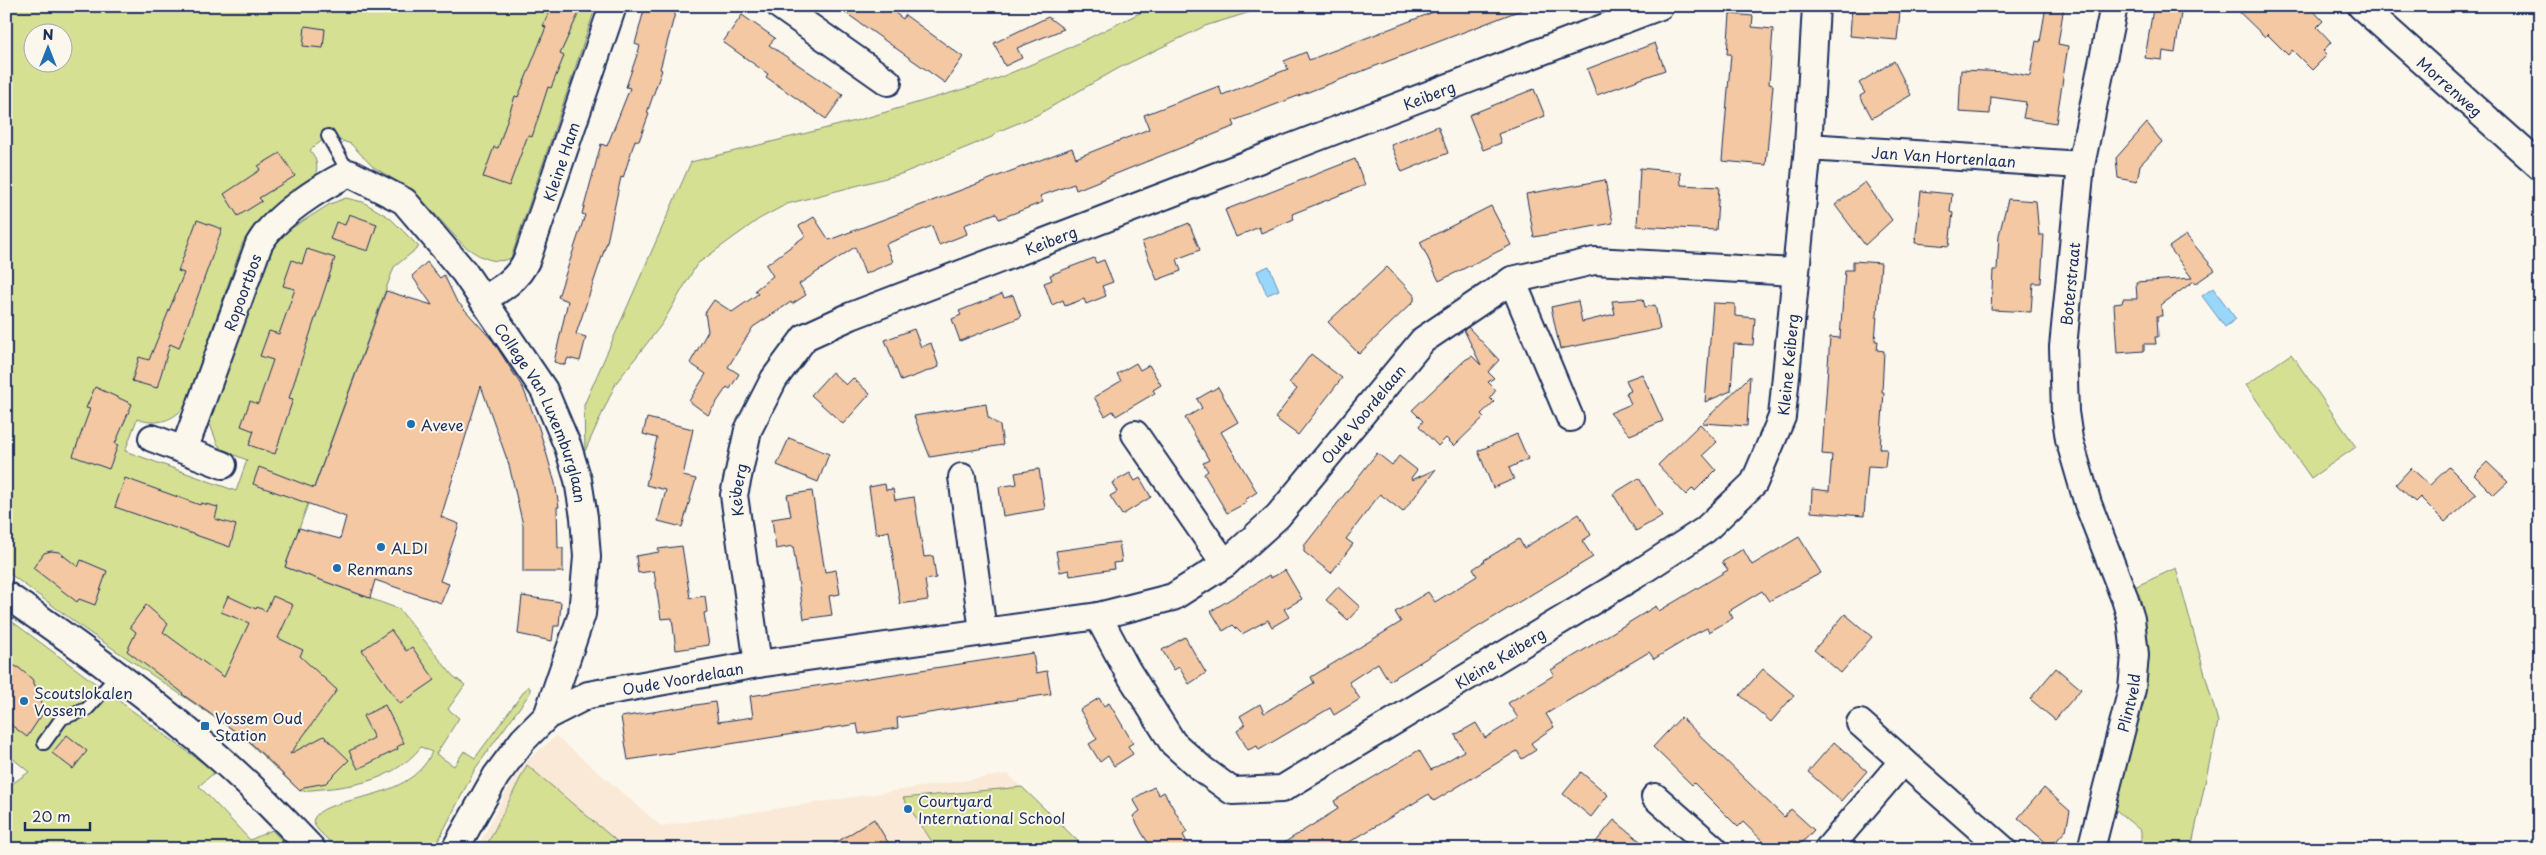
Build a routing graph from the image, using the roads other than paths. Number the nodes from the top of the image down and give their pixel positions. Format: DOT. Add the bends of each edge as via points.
graph roads {
  1 [pos="613,6"];
  2 [pos="780,6"];
  3 [pos="1660,6"];
  4 [pos="1816,6"];
  5 [pos="2114,6"];
  6 [pos="2361,6"];
  7 [pos="1629,14"];
  8 [pos="888,82"];
  9 [pos="328,136"];
  10 [pos="1808,146"];
  11 [pos="2081,165"];
  12 [pos="2540,166"];
  13 [pos="349,173"];
  14 [pos="1795,272"];
  15 [pos="1512,280"];
  16 [pos="483,299"];
  17 [pos="1570,418"];
  18 [pos="1135,434"];
  19 [pos="152,438"];
  20 [pos="184,450"];
  21 [pos="224,464"];
  22 [pos="962,476"];
  23 [pos="2110,556"];
  24 [pos="1225,564"];
  25 [pos="6,595"];
  26 [pos="1098,616"];
  27 [pos="983,631"];
  28 [pos="758,664"];
  29 [pos="117,676"];
  30 [pos="547,716"];
  31 [pos="1860,723"];
  32 [pos="44,743"];
  33 [pos="1903,761"];
  34 [pos="1655,797"];
  35 [pos="312,849"];
  36 [pos="454,849"];
  37 [pos="1714,849"];
  38 [pos="1828,849"];
  39 [pos="2003,849"];
  40 [pos="2091,849"];
  1 -- 16 [label="street, Kleine Ham" via="527,259 512,280"];
  2 -- 8 [label="street"];
  3 -- 7 [label="street, Keiberg"];
  4 -- 10 [label="street"];
  5 -- 11 [label="street, Boterstraat"];
  6 -- 12 [label="street, Morrenweg"];
  7 -- 28 [label="street, Keiberg" via="851,316 805,338 774,379 748,430 734,495"];
  9 -- 13 [label="lane"];
  10 -- 11 [label="street, Jan Van Hortenlaan"];
  10 -- 14 [label="street"];
  11 -- 23 [label="street, Boterstraat" via="2065,312 2065,412 2076,467"];
  13 -- 16 [label="street, College Van Luxemburglaan" via="404,201"];
  13 -- 20 [label="street, Ropoortbos" via="328,184 266,232"];
  14 -- 15 [label="street, Oude Voordelaan" via="1594,260"];
  14 -- 26 [label="street, Kleine Keiberg" via="1782,417 1754,483 1705,530 1282,789 1232,790 1173,743"];
  15 -- 17 [label="street"];
  15 -- 24 [label="street, Oude Voordelaan" via="1423,340 1278,516"];
  16 -- 30 [label="street, College Van Luxemburglaan" via="544,390 568,447 584,517 587,557 582,614"];
  18 -- 24 [label="street"];
  19 -- 20 [label="street"];
  20 -- 21 [label="street"];
  22 -- 27 [label="street"];
  23 -- 40 [label="street, Plintveld" via="2131,619 2134,673"];
  24 -- 26 [label="street, Oude Voordelaan" via="1173,597"];
  25 -- 29 [label="street"];
  26 -- 27 [label="street, Oude Voordelaan"];
  27 -- 28 [label="street, Oude Voordelaan"];
  28 -- 30 [label="street, Oude Voordelaan" via="588,695"];
  29 -- 32 [label="lane" via="87,709 62,718"];
  29 -- 35 [label="street" via="248,784"];
  30 -- 36 [label="street, Oude Voordelaan" via="523,740 496,776"];
  31 -- 33 [label="street"];
  33 -- 38 [label="street"];
  33 -- 39 [label="street"];
  34 -- 37 [label="street"];
}
